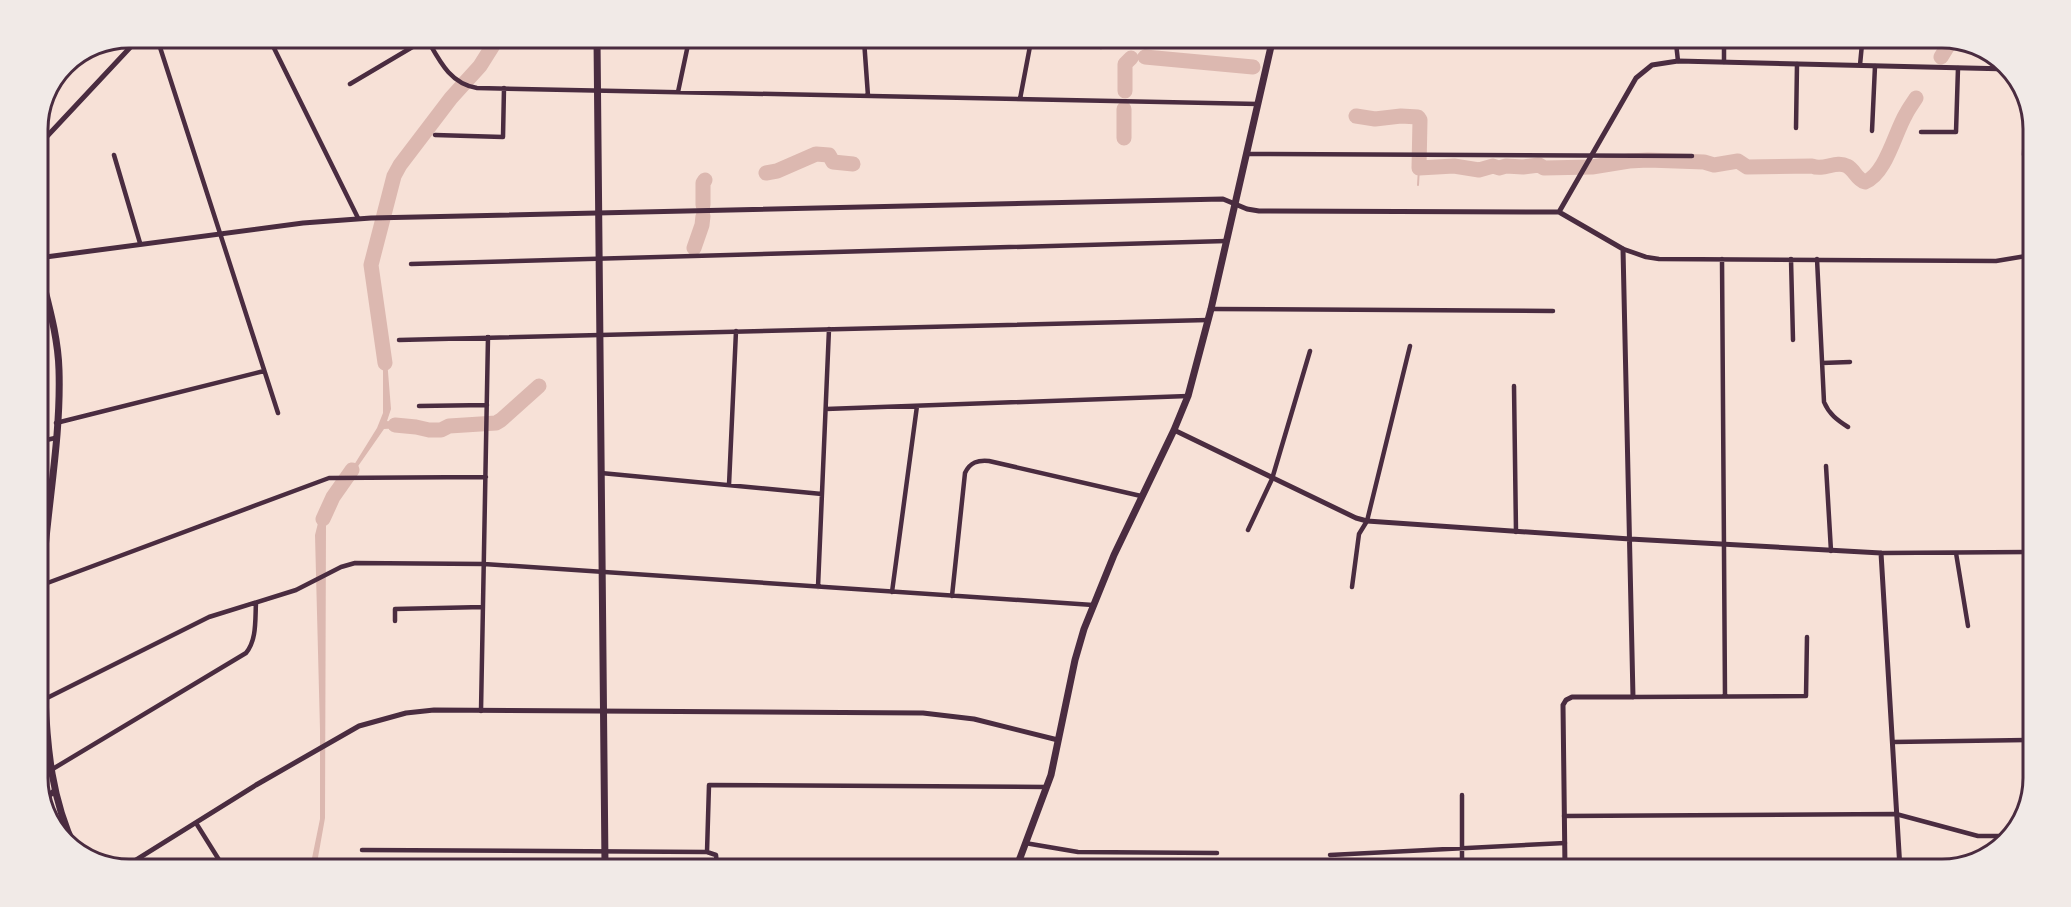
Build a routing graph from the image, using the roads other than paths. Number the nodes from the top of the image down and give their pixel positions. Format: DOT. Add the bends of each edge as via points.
graph roads {
  1 [pos="131,48"];
  2 [pos="160,48"];
  3 [pos="274,48"];
  4 [pos="412,48"];
  5 [pos="433,48"];
  6 [pos="597,48"];
  7 [pos="687,48"];
  8 [pos="865,48"];
  9 [pos="1030,48"];
  10 [pos="1271,48"];
  11 [pos="1677,48"];
  12 [pos="1724,48"];
  13 [pos="1862,48"];
  14 [pos="1678,61"];
  15 [pos="1724,62"];
  16 [pos="1797,64"];
  17 [pos="1860,65"];
  18 [pos="1875,66"];
  19 [pos="1958,68"];
  20 [pos="1995,69"];
  21 [pos="350,84"];
  22 [pos="504,88"];
  23 [pos="597,90"];
  24 [pos="678,92"];
  25 [pos="868,96"];
  26 [pos="1020,99"];
  27 [pos="1258,104"];
  28 [pos="1796,128"];
  29 [pos="1872,132"];
  30 [pos="1921,132"];
  31 [pos="48,135"];
  32 [pos="435,135"];
  33 [pos="114,154"];
  34 [pos="1246,154"];
  35 [pos="1591,156"];
  36 [pos="1692,156"];
  37 [pos="1235,203"];
  38 [pos="598,212"];
  39 [pos="1559,212"];
  40 [pos="358,218"];
  41 [pos="220,233"];
  42 [pos="1226,241"];
  43 [pos="140,243"];
  44 [pos="1623,249"];
  45 [pos="2023,256"];
  46 [pos="48,258"];
  47 [pos="599,259"];
  48 [pos="1722,259"];
  49 [pos="1791,259"];
  50 [pos="1816,259"];
  51 [pos="411,264"];
  52 [pos="48,307"];
  53 [pos="1210,309"];
  54 [pos="1553,311"];
  55 [pos="1208,320"];
  56 [pos="829,329"];
  57 [pos="736,332"];
  58 [pos="599,335"];
  59 [pos="488,337"];
  60 [pos="399,340"];
  61 [pos="1793,340"];
  62 [pos="1410,346"];
  63 [pos="1310,351"];
  64 [pos="1850,362"];
  65 [pos="1822,363"];
  66 [pos="264,371"];
  67 [pos="1514,386"];
  68 [pos="1188,396"];
  69 [pos="487,405"];
  70 [pos="419,406"];
  71 [pos="917,406"];
  72 [pos="826,409"];
  73 [pos="278,413"];
  74 [pos="56,423"];
  75 [pos="1848,427"];
  76 [pos="1174,430"];
  77 [pos="55,438"];
  78 [pos="48,439"];
  79 [pos="1826,466"];
  80 [pos="601,473"];
  81 [pos="486,477"];
  82 [pos="1272,479"];
  83 [pos="729,485"];
  84 [pos="822,494"];
  85 [pos="1141,496"];
  86 [pos="1367,521"];
  87 [pos="48,522"];
  88 [pos="1248,530"];
  89 [pos="1516,532"];
  90 [pos="1630,539"];
  91 [pos="1724,545"];
  92 [pos="1831,551"];
  93 [pos="2023,552"];
  94 [pos="1956,553"];
  95 [pos="1881,554"];
  96 [pos="484,564"];
  97 [pos="602,573"];
  98 [pos="48,583"];
  99 [pos="818,587"];
  100 [pos="1352,587"];
  101 [pos="892,592"];
  102 [pos="952,596"];
  103 [pos="256,603"];
  104 [pos="1093,605"];
  105 [pos="483,607"];
  106 [pos="394,621"];
  107 [pos="1968,626"];
  108 [pos="1807,637"];
  109 [pos="1725,696"];
  110 [pos="1633,697"];
  111 [pos="48,698"];
  112 [pos="481,711"];
  113 [pos="603,711"];
  114 [pos="48,734"];
  115 [pos="1058,740"];
  116 [pos="2023,740"];
  117 [pos="1893,742"];
  118 [pos="51,770"];
  119 [pos="1046,787"];
  120 [pos="55,791"];
  121 [pos="50,794"];
  122 [pos="1462,795"];
  123 [pos="1896,814"];
  124 [pos="1564,816"];
  125 [pos="196,823"];
  126 [pos="69,832"];
  127 [pos="1998,836"];
  128 [pos="1025,843"];
  129 [pos="1565,843"];
  130 [pos="1462,848"];
  131 [pos="362,850"];
  132 [pos="604,852"];
  133 [pos="707,852"];
  134 [pos="1217,853"];
  135 [pos="1330,855"];
  136 [pos="138,859"];
  137 [pos="218,859"];
  138 [pos="605,859"];
  139 [pos="716,859"];
  140 [pos="1019,859"];
  141 [pos="1462,859"];
  142 [pos="1566,859"];
  143 [pos="1899,859"];
  1 -- 31 [label="street"];
  2 -- 41 [label="street"];
  3 -- 40 [label="street"];
  4 -- 21 [label="street"];
  5 -- 22 [label="street" via="445,68 466,86"];
  6 -- 23 [label="main road"];
  7 -- 24 [label="street"];
  8 -- 25 [label="street"];
  9 -- 26 [label="street"];
  10 -- 27 [label="main road"];
  11 -- 14 [label="street"];
  12 -- 15 [label="street"];
  13 -- 17 [label="street"];
  14 -- 15 [label="street"];
  14 -- 35 [label="street" via="1652,65 1636,78"];
  15 -- 16 [label="street"];
  16 -- 17 [label="street"];
  16 -- 28 [label="street"];
  17 -- 18 [label="street"];
  18 -- 19 [label="street"];
  18 -- 29 [label="street"];
  19 -- 20 [label="street"];
  19 -- 30 [label="street" via="1956,132"];
  22 -- 23 [label="street"];
  22 -- 32 [label="street" via="503,137"];
  23 -- 24 [label="street"];
  23 -- 38 [label="main road"];
  24 -- 25 [label="street"];
  25 -- 26 [label="street"];
  26 -- 27 [label="street"];
  27 -- 34 [label="main road"];
  33 -- 43 [label="street"];
  34 -- 35 [label="street"];
  34 -- 37 [label="main road"];
  35 -- 36 [label="street"];
  35 -- 39 [label="street"];
  37 -- 38 [label="street" via="1211,199"];
  37 -- 39 [label="street" via="1259,211"];
  37 -- 42 [label="main road"];
  38 -- 40 [label="street"];
  38 -- 47 [label="main road"];
  39 -- 44 [label="street"];
  40 -- 41 [label="street"];
  41 -- 43 [label="street"];
  41 -- 66 [label="street"];
  42 -- 47 [label="street"];
  42 -- 53 [label="main road"];
  43 -- 46 [label="street"];
  44 -- 48 [label="street" via="1659,259"];
  44 -- 90 [label="street"];
  45 -- 50 [label="street" via="1996,261"];
  47 -- 51 [label="street"];
  47 -- 58 [label="main road"];
  48 -- 49 [label="street"];
  48 -- 91 [label="street"];
  49 -- 50 [label="street"];
  49 -- 61 [label="street"];
  50 -- 65 [label="street"];
  52 -- 74 [label="main road" via="58,354"];
  53 -- 54 [label="street"];
  53 -- 55 [label="main road"];
  55 -- 56 [label="street"];
  55 -- 68 [label="main road"];
  56 -- 57 [label="street"];
  56 -- 72 [label="street"];
  57 -- 58 [label="street"];
  57 -- 83 [label="street"];
  58 -- 59 [label="street"];
  58 -- 80 [label="main road"];
  59 -- 60 [label="street"];
  59 -- 69 [label="street"];
  62 -- 86 [label="street"];
  63 -- 82 [label="street"];
  64 -- 65 [label="street"];
  65 -- 75 [label="street" via="1827,410"];
  66 -- 73 [label="street"];
  66 -- 74 [label="street"];
  67 -- 89 [label="street"];
  68 -- 71 [label="street"];
  68 -- 76 [label="main road"];
  69 -- 70 [label="street"];
  69 -- 81 [label="street"];
  71 -- 72 [label="street"];
  71 -- 101 [label="street"];
  72 -- 84 [label="street"];
  74 -- 77 [label="main road"];
  76 -- 82 [label="street"];
  76 -- 85 [label="main road"];
  77 -- 78 [label="street"];
  77 -- 87 [label="main road"];
  79 -- 92 [label="street"];
  80 -- 83 [label="street"];
  80 -- 97 [label="main road"];
  81 -- 96 [label="street"];
  81 -- 98 [label="street" via="338,477 320,481"];
  82 -- 86 [label="street"];
  82 -- 88 [label="street"];
  83 -- 84 [label="street"];
  84 -- 99 [label="street"];
  85 -- 102 [label="street" via="976,461 965,473"];
  85 -- 104 [label="main road"];
  86 -- 89 [label="street"];
  86 -- 100 [label="street" via="1359,534"];
  89 -- 90 [label="street"];
  90 -- 91 [label="street"];
  90 -- 110 [label="street"];
  91 -- 92 [label="street"];
  91 -- 109 [label="street"];
  92 -- 95 [label="street"];
  93 -- 94 [label="street"];
  94 -- 95 [label="street"];
  94 -- 107 [label="street"];
  95 -- 117 [label="street"];
  96 -- 97 [label="street"];
  96 -- 103 [label="street" via="348,565"];
  96 -- 105 [label="street"];
  97 -- 99 [label="street"];
  97 -- 113 [label="main road"];
  99 -- 101 [label="street"];
  101 -- 102 [label="street"];
  102 -- 104 [label="street"];
  103 -- 111 [label="street" via="210,618"];
  103 -- 118 [label="street" via="254,637 246,653"];
  104 -- 115 [label="main road" via="1078,648"];
  105 -- 106 [label="street" via="395,609"];
  105 -- 112 [label="street"];
  108 -- 109 [label="street" via="1806,696"];
  109 -- 110 [label="street"];
  110 -- 124 [label="street" via="1566,699 1562,710"];
  112 -- 113 [label="street"];
  112 -- 125 [label="street" via="406,713 359,726"];
  113 -- 115 [label="street" via="937,713"];
  113 -- 132 [label="main road"];
  114 -- 118 [label="main road"];
  115 -- 119 [label="main road"];
  116 -- 117 [label="street"];
  117 -- 123 [label="street"];
  118 -- 120 [label="main road"];
  119 -- 128 [label="main road"];
  119 -- 133 [label="street" via="709,785"];
  120 -- 121 [label="main road"];
  120 -- 126 [label="main road"];
  122 -- 130 [label="street"];
  123 -- 124 [label="street"];
  123 -- 127 [label="street" via="1978,836"];
  123 -- 143 [label="street"];
  124 -- 129 [label="street"];
  125 -- 136 [label="street"];
  125 -- 137 [label="street"];
  128 -- 134 [label="street" via="1078,852"];
  128 -- 140 [label="main road"];
  129 -- 130 [label="street"];
  129 -- 142 [label="street"];
  130 -- 135 [label="street"];
  130 -- 141 [label="street"];
  131 -- 132 [label="street"];
  132 -- 133 [label="street"];
  132 -- 138 [label="main road"];
  133 -- 139 [label="street"];
}
